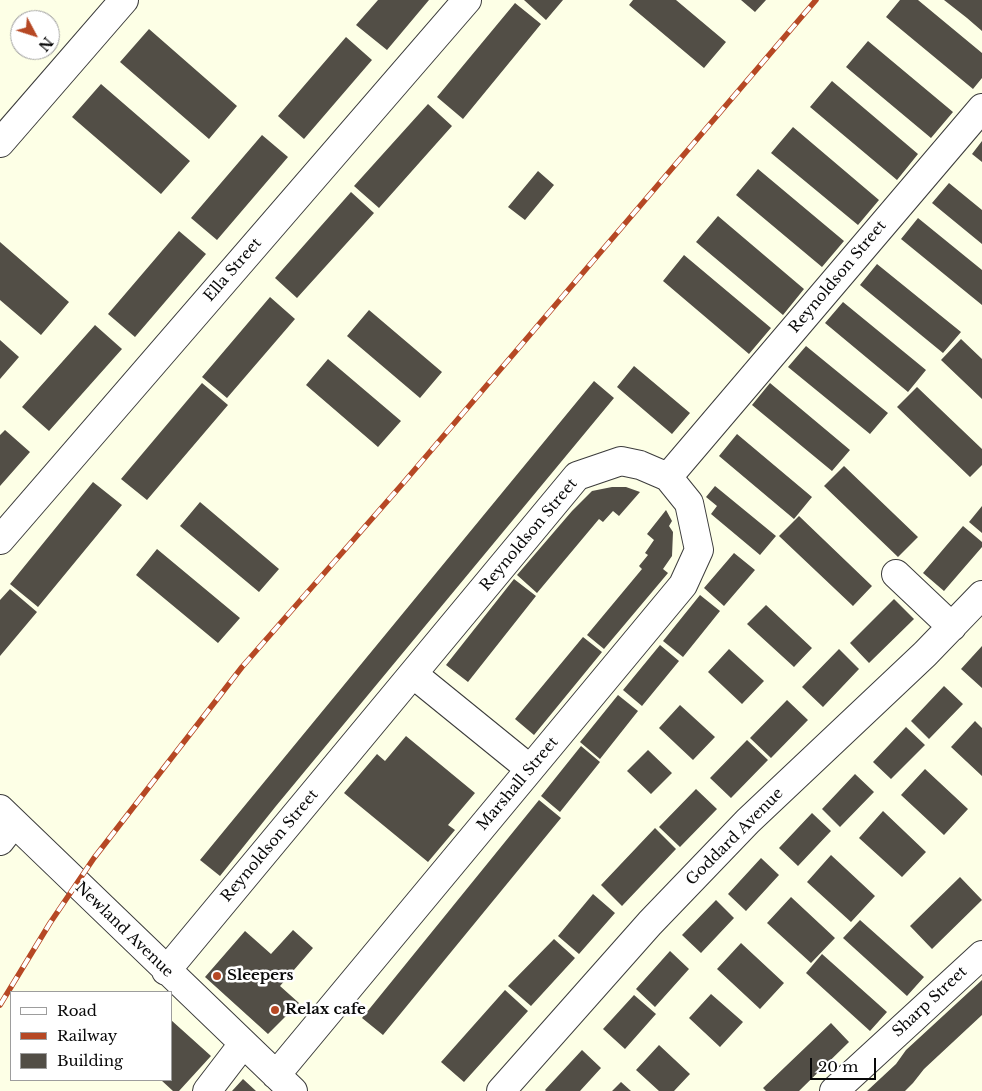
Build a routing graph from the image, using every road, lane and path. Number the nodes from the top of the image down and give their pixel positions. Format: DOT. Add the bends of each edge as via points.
graph roads {
  1 [pos="124,0"];
  2 [pos="467,0"];
  3 [pos="982,108"];
  4 [pos="0,143"];
  5 [pos="668,477"];
  6 [pos="0,540"];
  7 [pos="896,574"];
  8 [pos="982,595"];
  9 [pos="952,627"];
  10 [pos="413,674"];
  11 [pos="530,769"];
  12 [pos="5,824"];
  13 [pos="982,955"];
  14 [pos="166,971"];
  15 [pos="243,1044"];
  16 [pos="284,1083"];
  17 [pos="208,1091"];
  18 [pos="501,1091"];
  19 [pos="834,1091"];
  1 -- 4 [label="street"];
  2 -- 6 [label="street, Ella Street"];
  3 -- 5 [label="street, Reynoldson Street"];
  5 -- 10 [label="street, Reynoldson Street" via="621,461 577,476"];
  5 -- 11 [label="street, Marshall Street" via="690,503 699,550 683,585"];
  7 -- 9 [label="street"];
  8 -- 9 [label="street, Goddard Avenue"];
  9 -- 18 [label="street, Goddard Avenue" via="748,821 650,923"];
  10 -- 11 [label="street"];
  10 -- 14 [label="street, Reynoldson Street"];
  11 -- 16 [label="street, Marshall Street"];
  12 -- 14 [label="street, Newland Avenue"];
  13 -- 19 [label="street, Sharp Street"];
  14 -- 15 [label="street, Newland Avenue"];
  15 -- 16 [label="street, Newland Avenue"];
  15 -- 17 [label="street"];
}
